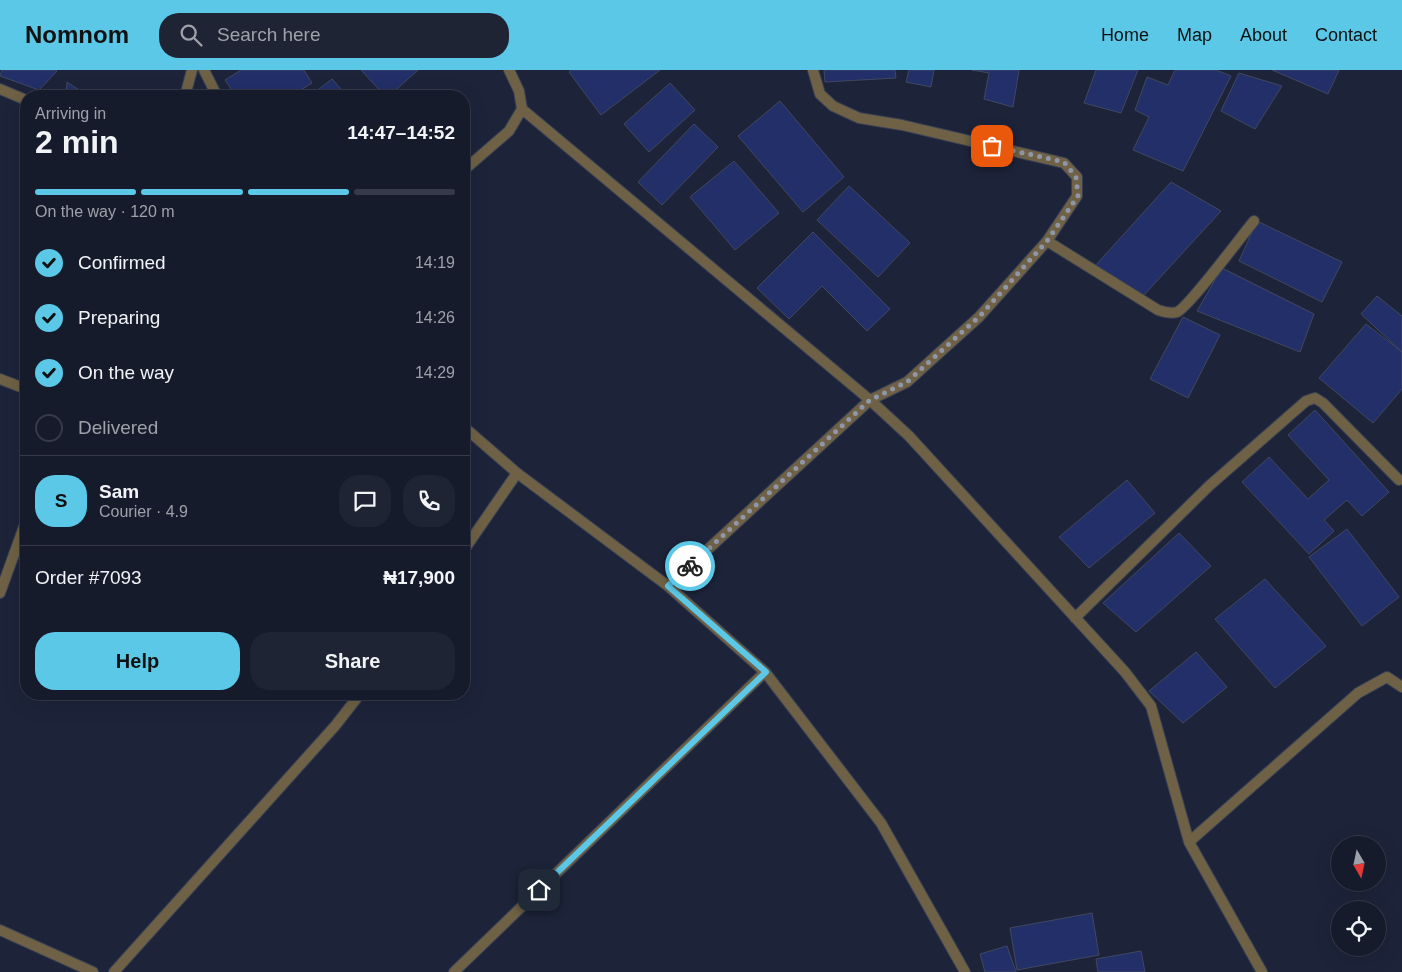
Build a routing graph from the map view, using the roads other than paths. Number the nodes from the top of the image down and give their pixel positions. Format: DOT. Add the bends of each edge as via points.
graph roads {
  1 [pos="192,70"];
  2 [pos="204,70"];
  3 [pos="509,70"];
  4 [pos="813,70"];
  5 [pos="0,89"];
  6 [pos="187,90"];
  7 [pos="214,90"];
  8 [pos="20,97"];
  9 [pos="522,109"];
  10 [pos="470,165"];
  11 [pos="1254,220"];
  12 [pos="1047,241"];
  13 [pos="0,379"];
  14 [pos="20,387"];
  15 [pos="870,400"];
  16 [pos="470,432"];
  17 [pos="517,473"];
  18 [pos="1399,480"];
  19 [pos="20,538"];
  20 [pos="470,541"];
  21 [pos="668,586"];
  22 [pos="0,593"];
  23 [pos="1075,618"];
  24 [pos="766,672"];
  25 [pos="1402,687"];
  26 [pos="355,700"];
  27 [pos="1189,842"];
  28 [pos="0,930"];
  29 [pos="93,972"];
  30 [pos="114,972"];
  31 [pos="454,972"];
  32 [pos="965,972"];
  33 [pos="1262,972"];
  1 -- 6 [label="street"];
  2 -- 7 [label="street"];
  3 -- 9 [label="street" via="519,91"];
  4 -- 12 [label="street" via="820,94 833,106 859,118 1064,162 1076,177 1078,196"];
  5 -- 8 [label="street"];
  9 -- 10 [label="street" via="509,131"];
  9 -- 15 [label="street"];
  11 -- 12 [label="street" via="1182,309 1168,313 1158,310"];
  12 -- 15 [label="street" via="979,317 907,382"];
  13 -- 14 [label="street"];
  15 -- 21 [label="street"];
  15 -- 23 [label="street" via="908,436"];
  16 -- 17 [label="street"];
  17 -- 20 [label="street"];
  17 -- 21 [label="street"];
  18 -- 23 [label="street" via="1323,403 1315,398 1306,401 1209,486"];
  19 -- 22 [label="street"];
  21 -- 24 [label="street"];
  23 -- 27 [label="street" via="1151,706"];
  24 -- 31 [label="street"];
  24 -- 32 [label="street" via="881,823"];
  25 -- 27 [label="street" via="1387,677 1358,693"];
  26 -- 30 [label="street"];
  27 -- 33 [label="street"];
  28 -- 29 [label="street"];
}
